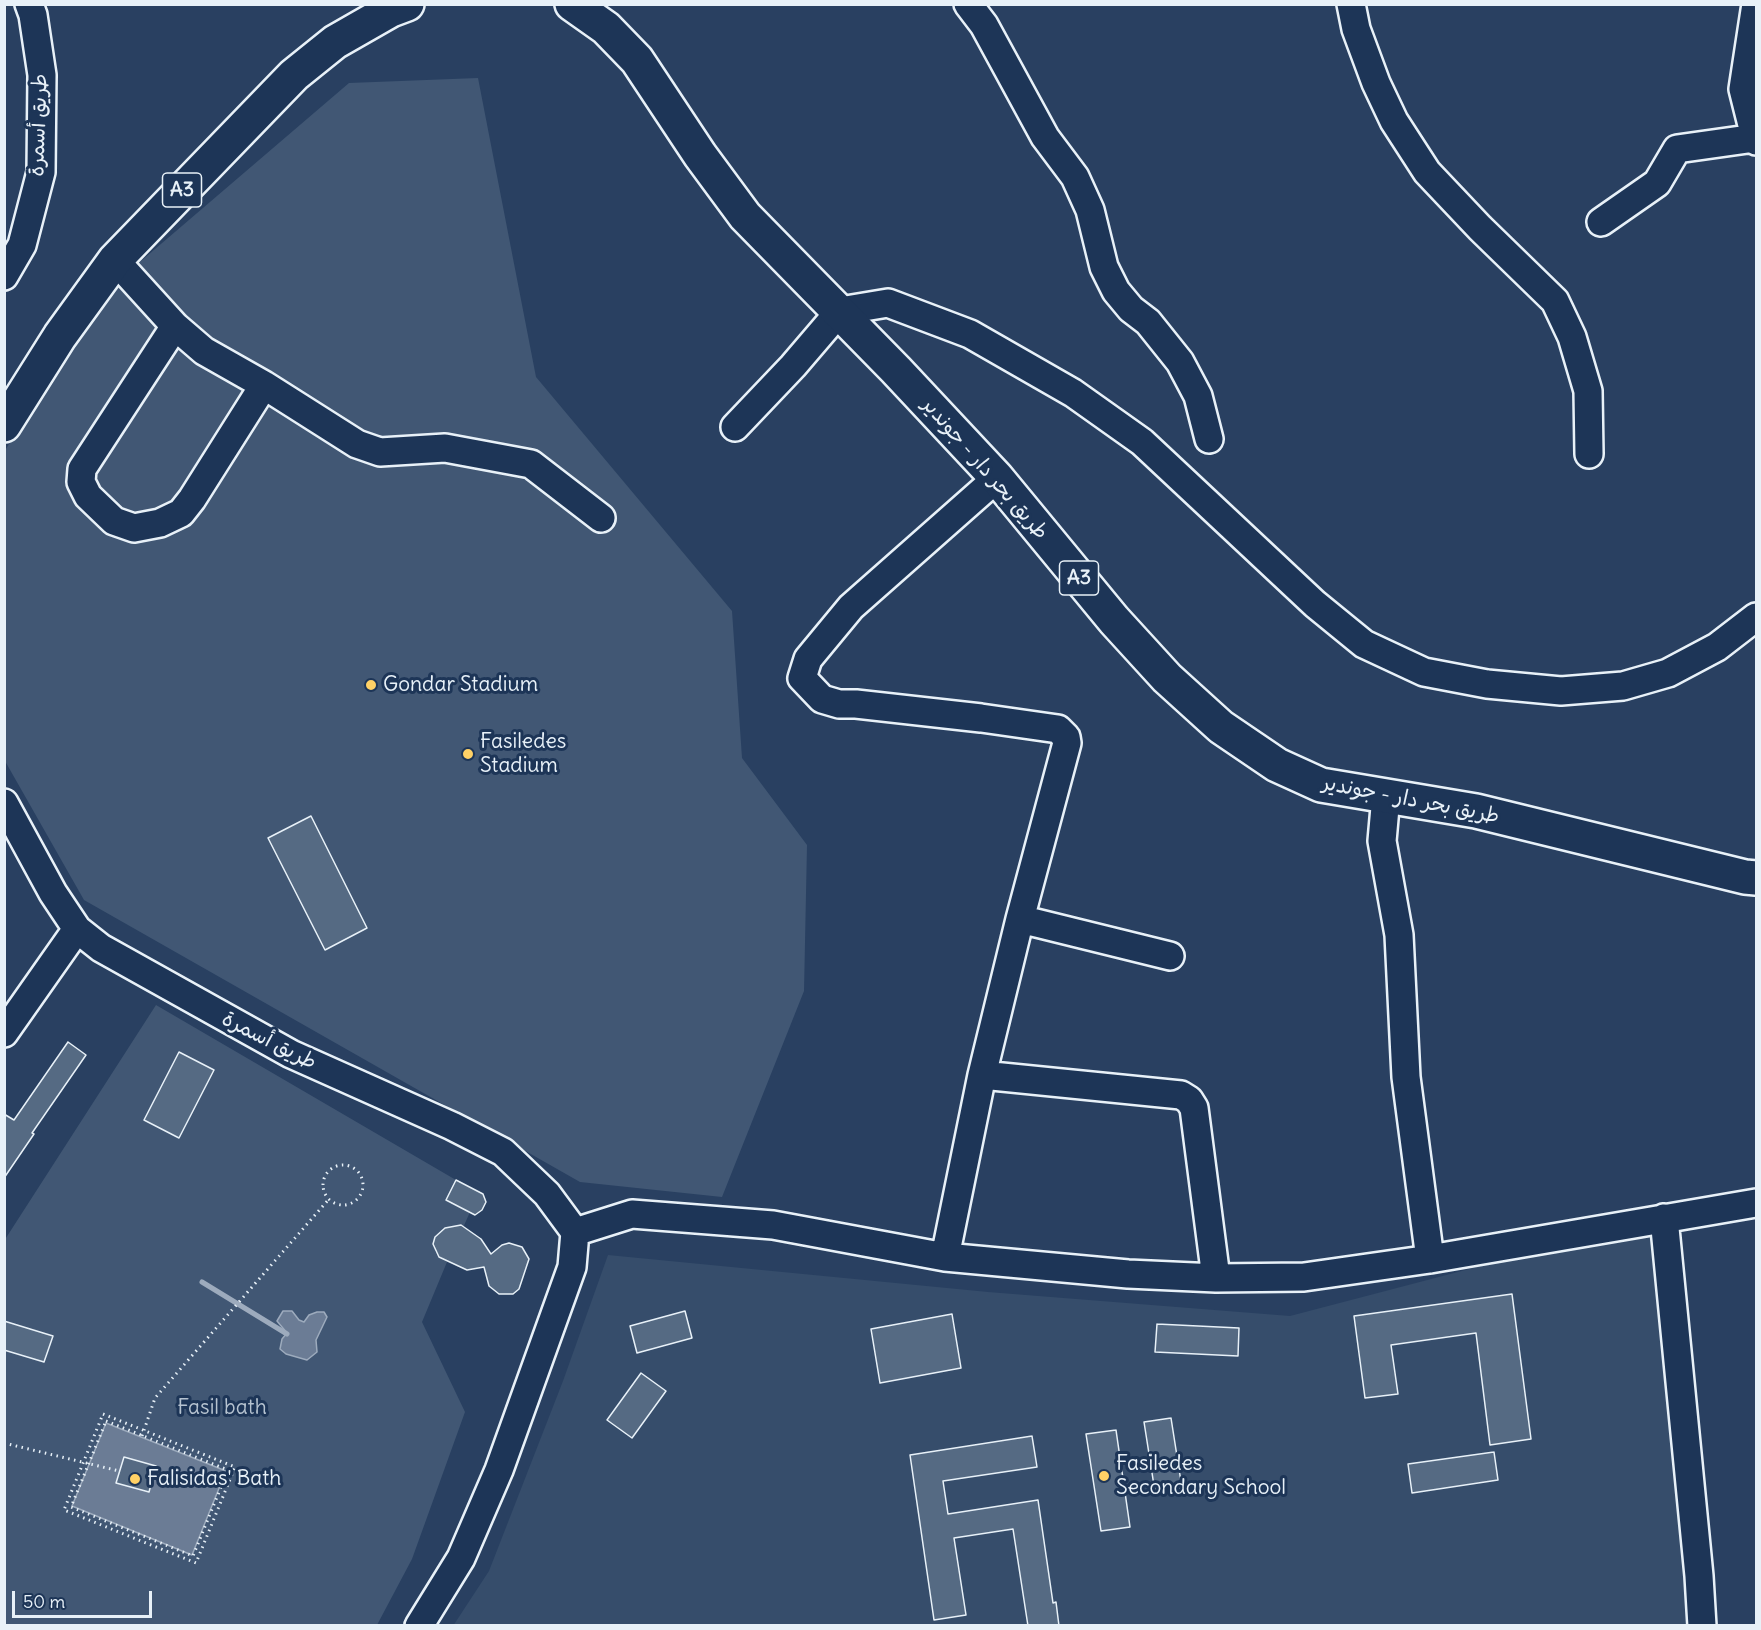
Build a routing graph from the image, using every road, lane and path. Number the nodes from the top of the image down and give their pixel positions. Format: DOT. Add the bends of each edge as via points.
graph roads {
  1 [pos="29,4"];
  2 [pos="407,4"];
  3 [pos="572,4"];
  4 [pos="968,4"];
  5 [pos="1351,4"];
  6 [pos="1755,18"];
  7 [pos="1756,140"];
  8 [pos="1601,222"];
  9 [pos="115,260"];
  10 [pos="4,276"];
  11 [pos="840,311"];
  12 [pos="175,326"];
  13 [pos="264,385"];
  14 [pos="4,425"];
  15 [pos="735,427"];
  16 [pos="1209,439"];
  17 [pos="1589,454"];
  18 [pos="997,478"];
  19 [pos="601,518"];
  20 [pos="1756,617"];
  21 [pos="1386,796"];
  22 [pos="4,803"];
  23 [pos="1756,878"];
  24 [pos="1020,919"];
  25 [pos="77,929"];
  26 [pos="1170,956"];
  27 [pos="4,1033"];
  28 [pos="982,1075"];
  29 [pos="328,1199"];
  30 [pos="1756,1203"];
  31 [pos="1664,1218"];
  32 [pos="575,1232"];
  33 [pos="945,1257"];
  34 [pos="1430,1259"];
  35 [pos="1216,1278"];
  36 [pos="144,1430"];
  37 [pos="142,1436"];
  38 [pos="4,1443"];
  39 [pos="83,1462"];
  40 [pos="88,1463"];
  41 [pos="224,1463"];
  42 [pos="222,1468"];
  43 [pos="499,1470"];
  44 [pos="118,1471"];
  45 [pos="419,1626"];
  46 [pos="431,1626"];
  47 [pos="1702,1626"];
  1 -- 10 [label="street, طريق أسمرة" via="42,75 41,172 22,245"];
  2 -- 9 [label="highway, A3" via="335,42 294,75"];
  3 -- 11 [label="highway, طريق بحر دار - جوندير / A3" via="606,28 637,60 745,216"];
  4 -- 16 [label="street" via="984,25 1045,137 1075,177 1090,210 1104,267 1116,291 1148,322 1180,362 1198,396"];
  5 -- 17 [label="street" via="1376,83 1394,121 1427,172 1555,301 1572,337 1588,391"];
  6 -- 7 [label="street" via="1743,89"];
  7 -- 8 [label="street" via="1677,149 1657,183"];
  9 -- 12 [label="street"];
  9 -- 14 [label="highway, A3" via="60,336"];
  11 -- 15 [label="street"];
  11 -- 18 [label="highway, طريق بحر دار - جوندير / A3"];
  11 -- 20 [label="street" via="888,303 970,334 1074,393 1142,442 1315,604 1364,644 1424,672 1487,684 1561,691 1623,686 1668,673 1717,647"];
  12 -- 13 [label="street" via="204,351"];
  12 -- 13 [label="street" via="82,469 81,482 88,496 114,520 134,528 160,523 181,513"];
  13 -- 19 [label="street" via="346,438 380,452 444,448 531,464"];
  18 -- 21 [label="highway, طريق بحر دار - جوندير / A3" via="1114,620 1167,678 1221,727 1277,765 1321,785"];
  18 -- 24 [label="street" via="851,607 808,659 802,678 822,699 839,704 981,718 1058,729 1063,733 1067,744"];
  21 -- 23 [label="highway, طريق بحر دار - جوندير / A3" via="1476,811"];
  21 -- 34 [label="street" via="1382,841 1399,935 1406,1077"];
  22 -- 25 [label="street, طريق أسمرة"];
  24 -- 26 [label="street"];
  24 -- 28 [label="street"];
  25 -- 27 [label="street"];
  25 -- 32 [label="street, طريق أسمرة" via="110,954 291,1054 503,1152 547,1194"];
  28 -- 33 [label="street"];
  28 -- 35 [label="street" via="1181,1095 1189,1100 1194,1108"];
  29 -- 29 [label="path" via="323,1185 328,1170 343,1164 357,1170 363,1184 357,1199 343,1205"];
  29 -- 36 [label="path" via="155,1398"];
  30 -- 31 [label="street"];
  31 -- 34 [label="street"];
  31 -- 47 [label="street"];
  32 -- 33 [label="street" via="632,1214 773,1225"];
  32 -- 43 [label="street" via="572,1267"];
  33 -- 35 [label="street"];
  34 -- 35 [label="street" via="1304,1277"];
  36 -- 37 [label="path"];
  36 -- 39 [label="path" via="103,1414"];
  36 -- 41 [label="path"];
  37 -- 40 [label="path" via="106,1421"];
  37 -- 42 [label="path"];
  38 -- 39 [label="path"];
  39 -- 40 [label="path"];
  39 -- 41 [label="path" via="64,1510 196,1563 235,1467"];
  40 -- 42 [label="path" via="71,1507 193,1557 228,1470"];
  40 -- 44 [label="path"];
  41 -- 42 [label="path"];
  43 -- 45 [label="street" via="461,1558"];
  43 -- 46 [label="street" via="467,1563"];
}
